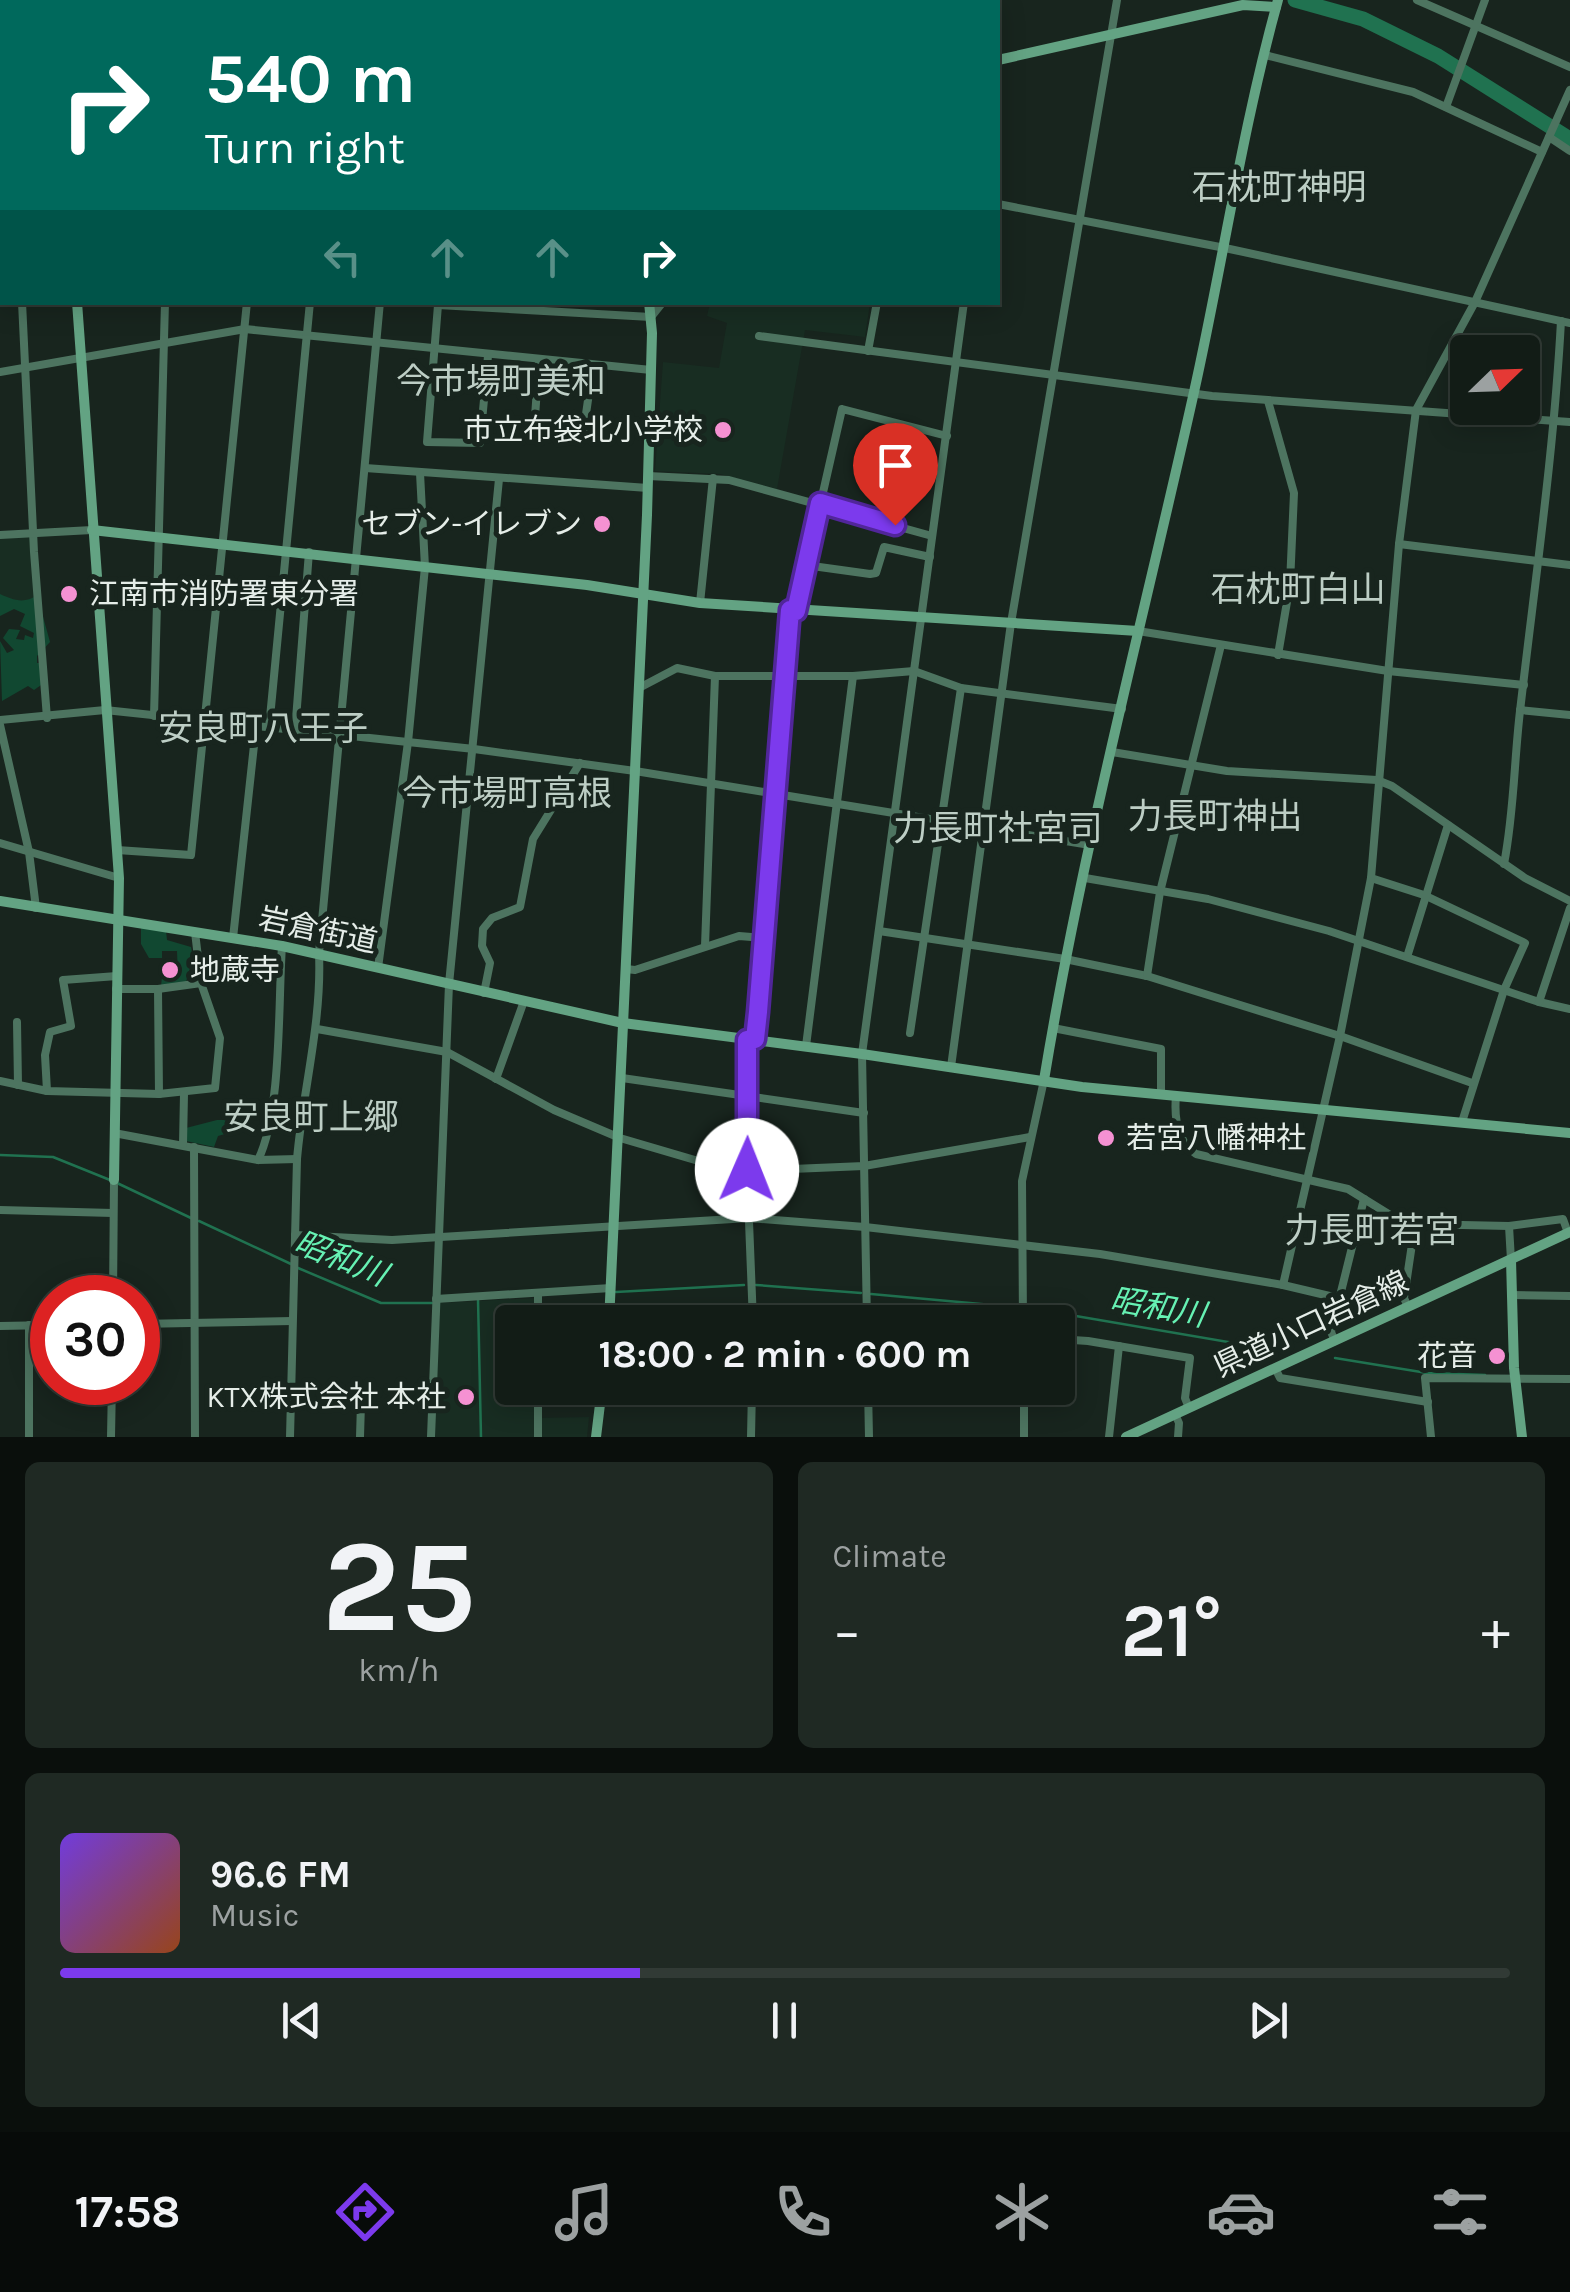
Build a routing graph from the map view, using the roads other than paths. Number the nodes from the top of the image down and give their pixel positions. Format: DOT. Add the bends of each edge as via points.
graph roads {
  1 [pos="1117,0"];
  2 [pos="1416,0"];
  3 [pos="1484,0"];
  4 [pos="1277,3"];
  5 [pos="1476,26"];
  6 [pos="1109,36"];
  7 [pos="1265,55"];
  8 [pos="1000,60"];
  9 [pos="1570,67"];
  10 [pos="1570,90"];
  11 [pos="1446,107"];
  12 [pos="1552,131"];
  13 [pos="1570,150"];
  14 [pos="1542,152"];
  15 [pos="1000,204"];
  16 [pos="1078,221"];
  17 [pos="1225,248"];
  18 [pos="1475,302"];
  19 [pos="22,305"];
  20 [pos="77,305"];
  21 [pos="165,305"];
  22 [pos="247,305"];
  23 [pos="310,305"];
  24 [pos="380,305"];
  25 [pos="649,305"];
  26 [pos="661,305"];
  27 [pos="876,305"];
  28 [pos="964,305"];
  29 [pos="651,317"];
  30 [pos="1566,322"];
  31 [pos="245,329"];
  32 [pos="308,336"];
  33 [pos="759,336"];
  34 [pos="164,344"];
  35 [pos="376,344"];
  36 [pos="868,350"];
  37 [pos="436,351"];
  38 [pos="488,356"];
  39 [pos="82,358"];
  40 [pos="540,360"];
  41 [pos="957,363"];
  42 [pos="592,365"];
  43 [pos="23,368"];
  44 [pos="651,370"];
  45 [pos="0,372"];
  46 [pos="1051,375"];
  47 [pos="1194,393"];
  48 [pos="1268,401"];
  49 [pos="1416,410"];
  50 [pos="1551,420"];
  51 [pos="1570,422"];
  52 [pos="947,436"];
  53 [pos="365,468"];
  54 [pos="420,473"];
  55 [pos="713,478"];
  56 [pos="499,479"];
  57 [pos="648,482"];
  58 [pos="820,503"];
  59 [pos="92,530"];
  60 [pos="34,533"];
  61 [pos="0,535"];
  62 [pos="158,535"];
  63 [pos="932,536"];
  64 [pos="224,542"];
  65 [pos="1399,544"];
  66 [pos="287,550"];
  67 [pos="309,552"];
  68 [pos="930,557"];
  69 [pos="357,558"];
  70 [pos="1538,562"];
  71 [pos="1570,564"];
  72 [pos="805,565"];
  73 [pos="425,567"];
  74 [pos="490,573"];
  75 [pos="643,594"];
  76 [pos="700,602"];
  77 [pos="793,611"];
  78 [pos="922,616"];
  79 [pos="1011,623"];
  80 [pos="1138,630"];
  81 [pos="1221,645"];
  82 [pos="1278,655"];
  83 [pos="914,670"];
  84 [pos="1388,671"];
  85 [pos="786,674"];
  86 [pos="715,676"];
  87 [pos="854,676"];
  88 [pos="1524,685"];
  89 [pos="639,688"];
  90 [pos="962,688"];
  91 [pos="1001,694"];
  92 [pos="1122,709"];
  93 [pos="105,710"];
  94 [pos="1520,710"];
  95 [pos="1570,715"];
  96 [pos="154,716"];
  97 [pos="47,718"];
  98 [pos="0,722"];
  99 [pos="205,722"];
  100 [pos="256,727"];
  101 [pos="269,728"];
  102 [pos="295,732"];
  103 [pos="340,736"];
  104 [pos="408,742"];
  105 [pos="474,749"];
  106 [pos="1112,752"];
  107 [pos="580,763"];
  108 [pos="1189,766"];
  109 [pos="636,772"];
  110 [pos="1377,780"];
  111 [pos="712,784"];
  112 [pos="776,794"];
  113 [pos="839,804"];
  114 [pos="893,813"];
  115 [pos="942,821"];
  116 [pos="1448,824"];
  117 [pos="984,828"];
  118 [pos="0,844"];
  119 [pos="1092,846"];
  120 [pos="118,850"];
  121 [pos="28,852"];
  122 [pos="1504,864"];
  123 [pos="119,878"];
  124 [pos="1085,878"];
  125 [pos="1371,878"];
  126 [pos="1160,892"];
  127 [pos="1424,896"];
  128 [pos="0,902"];
  129 [pos="1570,904"];
  130 [pos="36,908"];
  131 [pos="116,920"];
  132 [pos="196,932"];
  133 [pos="878,932"];
  134 [pos="233,938"];
  135 [pos="764,938"];
  136 [pos="924,938"];
  137 [pos="1358,939"];
  138 [pos="968,945"];
  139 [pos="282,946"];
  140 [pos="705,946"];
  141 [pos="319,954"];
  142 [pos="1407,956"];
  143 [pos="1064,959"];
  144 [pos="378,968"];
  145 [pos="626,969"];
  146 [pos="117,976"];
  147 [pos="1148,976"];
  148 [pos="202,983"];
  149 [pos="448,984"];
  150 [pos="116,989"];
  151 [pos="158,989"];
  152 [pos="1504,990"];
  153 [pos="484,993"];
  154 [pos="524,1001"];
  155 [pos="1539,1002"];
  156 [pos="1570,1009"];
  157 [pos="17,1022"];
  158 [pos="623,1023"];
  159 [pos="1053,1028"];
  160 [pos="317,1029"];
  161 [pos="910,1034"];
  162 [pos="1340,1036"];
  163 [pos="751,1039"];
  164 [pos="806,1046"];
  165 [pos="447,1052"];
  166 [pos="862,1054"];
  167 [pos="951,1067"];
  168 [pos="622,1078"];
  169 [pos="496,1079"];
  170 [pos="1044,1080"];
  171 [pos="0,1081"];
  172 [pos="1472,1083"];
  173 [pos="18,1085"];
  174 [pos="47,1091"];
  175 [pos="114,1092"];
  176 [pos="160,1094"];
  177 [pos="184,1094"];
  178 [pos="1160,1094"];
  179 [pos="1176,1096"];
  180 [pos="748,1097"];
  181 [pos="1322,1108"];
  182 [pos="864,1113"];
  183 [pos="1462,1122"];
  184 [pos="114,1133"];
  185 [pos="1570,1133"];
  186 [pos="1030,1137"];
  187 [pos="620,1138"];
  188 [pos="183,1144"];
  189 [pos="194,1146"];
  190 [pos="258,1160"];
  191 [pos="297,1160"];
  192 [pos="864,1166"];
  193 [pos="747,1170"];
  194 [pos="1308,1179"];
  195 [pos="114,1184"];
  196 [pos="1364,1199"];
  197 [pos="0,1210"];
  198 [pos="113,1213"];
  199 [pos="748,1218"];
  200 [pos="1415,1224"];
  201 [pos="615,1226"];
  202 [pos="1509,1226"];
  203 [pos="865,1227"];
  204 [pos="1569,1232"];
  205 [pos="295,1234"];
  206 [pos="440,1238"];
  207 [pos="1021,1245"];
  208 [pos="1511,1260"];
  209 [pos="113,1275"];
  210 [pos="1283,1286"];
  211 [pos="611,1291"];
  212 [pos="1511,1295"];
  213 [pos="538,1296"];
  214 [pos="1570,1296"];
  215 [pos="1338,1298"];
  216 [pos="436,1302"];
  217 [pos="538,1305"];
  218 [pos="611,1305"];
  219 [pos="752,1305"];
  220 [pos="867,1305"];
  221 [pos="1022,1305"];
  222 [pos="1408,1307"];
  223 [pos="195,1322"];
  224 [pos="292,1322"];
  225 [pos="160,1323"];
  226 [pos="30,1325"];
  227 [pos="0,1326"];
  228 [pos="1075,1341"];
  229 [pos="1335,1341"];
  230 [pos="1119,1346"];
  231 [pos="1275,1368"];
  232 [pos="1570,1379"];
  233 [pos="1515,1380"];
  234 [pos="1428,1402"];
  235 [pos="361,1404"];
  236 [pos="112,1405"];
  237 [pos="538,1405"];
  238 [pos="600,1405"];
  239 [pos="752,1405"];
  240 [pos="868,1405"];
  241 [pos="1024,1405"];
  242 [pos="1189,1408"];
  243 [pos="1175,1414"];
  244 [pos="1130,1436"];
  245 [pos="29,1437"];
  246 [pos="111,1437"];
  247 [pos="195,1437"];
  248 [pos="290,1437"];
  249 [pos="360,1437"];
  250 [pos="431,1437"];
  251 [pos="538,1437"];
  252 [pos="596,1437"];
  253 [pos="751,1437"];
  254 [pos="869,1437"];
  255 [pos="1024,1437"];
  256 [pos="1109,1437"];
  257 [pos="1178,1437"];
  258 [pos="1432,1437"];
  259 [pos="1522,1437"];
  1 -- 6 [label="street"];
  2 -- 5 [label="street"];
  3 -- 5 [label="street"];
  4 -- 6 [label="street"];
  4 -- 7 [label="street"];
  5 -- 9 [label="street"];
  5 -- 11 [label="street"];
  6 -- 8 [label="street"];
  6 -- 16 [label="street"];
  7 -- 11 [label="street" via="1413,92"];
  7 -- 17 [label="street"];
  10 -- 12 [label="street"];
  11 -- 14 [label="street"];
  12 -- 13 [label="street"];
  12 -- 14 [label="street"];
  14 -- 18 [label="street"];
  15 -- 16 [label="street"];
  16 -- 17 [label="street"];
  16 -- 46 [label="street"];
  17 -- 18 [label="street"];
  17 -- 47 [label="street"];
  18 -- 30 [label="street"];
  18 -- 49 [label="street"];
  19 -- 43 [label="street"];
  20 -- 39 [label="street"];
  21 -- 34 [label="street"];
  22 -- 31 [label="street"];
  23 -- 32 [label="street"];
  24 -- 35 [label="street"];
  25 -- 29 [label="street"];
  26 -- 29 [label="street"];
  27 -- 36 [label="street"];
  28 -- 41 [label="street"];
  29 -- 37 [label="street" via="438,305"];
  29 -- 44 [label="street"];
  30 -- 50 [label="street"];
  31 -- 32 [label="street"];
  31 -- 34 [label="street"];
  31 -- 64 [label="street"];
  32 -- 35 [label="street"];
  32 -- 66 [label="street"];
  33 -- 36 [label="street"];
  34 -- 39 [label="street"];
  34 -- 62 [label="street"];
  35 -- 37 [label="street"];
  35 -- 53 [label="street"];
  36 -- 41 [label="street"];
  37 -- 38 [label="street"];
  37 -- 38 [label="street" via="427,442 480,443"];
  38 -- 40 [label="street"];
  39 -- 43 [label="street"];
  39 -- 59 [label="street"];
  40 -- 42 [label="street"];
  40 -- 42 [label="street" via="534,431 583,435"];
  41 -- 46 [label="street"];
  41 -- 52 [label="street"];
  42 -- 44 [label="street"];
  43 -- 45 [label="street"];
  43 -- 60 [label="street"];
  44 -- 57 [label="street"];
  46 -- 47 [label="street"];
  46 -- 79 [label="street"];
  47 -- 48 [label="street"];
  47 -- 80 [label="street"];
  48 -- 49 [label="street"];
  48 -- 82 [label="street" via="1294,493"];
  49 -- 50 [label="street"];
  49 -- 65 [label="street"];
  50 -- 51 [label="street"];
  50 -- 70 [label="street"];
  52 -- 58 [label="street" via="842,409"];
  52 -- 63 [label="street"];
  53 -- 54 [label="street"];
  53 -- 69 [label="street"];
  54 -- 56 [label="street"];
  54 -- 73 [label="street"];
  55 -- 57 [label="street"];
  55 -- 58 [label="street"];
  55 -- 76 [label="street"];
  56 -- 57 [label="street"];
  56 -- 74 [label="street"];
  57 -- 75 [label="street"];
  58 -- 63 [label="street"];
  58 -- 72 [label="street"];
  59 -- 60 [label="street"];
  59 -- 62 [label="street"];
  59 -- 93 [label="street"];
  60 -- 61 [label="street"];
  60 -- 97 [label="street"];
  62 -- 64 [label="street"];
  62 -- 96 [label="street"];
  63 -- 68 [label="street"];
  64 -- 66 [label="street"];
  64 -- 99 [label="street"];
  65 -- 70 [label="street"];
  65 -- 84 [label="street"];
  66 -- 67 [label="street"];
  66 -- 101 [label="street"];
  67 -- 69 [label="street"];
  67 -- 102 [label="street"];
  68 -- 72 [label="street" via="884,547 876,573"];
  68 -- 78 [label="street"];
  69 -- 73 [label="street"];
  69 -- 103 [label="street"];
  70 -- 71 [label="street"];
  70 -- 88 [label="street"];
  72 -- 77 [label="street"];
  73 -- 74 [label="street"];
  73 -- 104 [label="street"];
  74 -- 75 [label="street"];
  74 -- 105 [label="street"];
  75 -- 76 [label="street"];
  75 -- 89 [label="street"];
  76 -- 77 [label="street"];
  77 -- 78 [label="street"];
  77 -- 85 [label="street"];
  78 -- 79 [label="street"];
  78 -- 83 [label="street"];
  79 -- 80 [label="street"];
  79 -- 91 [label="street"];
  80 -- 81 [label="street"];
  80 -- 92 [label="street"];
  81 -- 82 [label="street"];
  81 -- 108 [label="street"];
  82 -- 84 [label="street"];
  83 -- 87 [label="street"];
  83 -- 90 [label="street"];
  83 -- 114 [label="street"];
  84 -- 88 [label="street"];
  84 -- 110 [label="street"];
  85 -- 86 [label="street"];
  85 -- 87 [label="street"];
  85 -- 112 [label="street"];
  86 -- 89 [label="street" via="677,668"];
  86 -- 111 [label="street"];
  87 -- 113 [label="street"];
  88 -- 94 [label="street"];
  89 -- 109 [label="street"];
  90 -- 91 [label="street"];
  90 -- 115 [label="street"];
  91 -- 92 [label="street"];
  91 -- 117 [label="street"];
  92 -- 106 [label="street"];
  93 -- 96 [label="street"];
  93 -- 97 [label="street"];
  93 -- 120 [label="street"];
  94 -- 95 [label="street"];
  94 -- 122 [label="street"];
  96 -- 99 [label="street"];
  97 -- 98 [label="street"];
  98 -- 121 [label="street"];
  99 -- 100 [label="street"];
  99 -- 120 [label="street" via="191,855"];
  100 -- 101 [label="street"];
  100 -- 134 [label="street"];
  101 -- 102 [label="street"];
  102 -- 103 [label="street"];
  103 -- 104 [label="street"];
  103 -- 141 [label="street"];
  104 -- 105 [label="street"];
  104 -- 144 [label="street"];
  105 -- 107 [label="street"];
  105 -- 149 [label="street"];
  106 -- 108 [label="street"];
  106 -- 119 [label="street"];
  107 -- 109 [label="street"];
  107 -- 153 [label="street" via="533,839 520,906 483,929 490,962"];
  108 -- 110 [label="street"];
  108 -- 126 [label="street"];
  109 -- 111 [label="street"];
  109 -- 145 [label="street"];
  110 -- 116 [label="street"];
  110 -- 125 [label="street"];
  111 -- 112 [label="street"];
  111 -- 140 [label="street"];
  112 -- 113 [label="street"];
  112 -- 135 [label="street"];
  113 -- 114 [label="street"];
  113 -- 164 [label="street"];
  114 -- 115 [label="street"];
  114 -- 133 [label="street"];
  115 -- 117 [label="street"];
  115 -- 136 [label="street"];
  116 -- 122 [label="street"];
  116 -- 127 [label="street"];
  117 -- 119 [label="street"];
  117 -- 138 [label="street"];
  118 -- 121 [label="street"];
  119 -- 124 [label="street"];
  120 -- 123 [label="street"];
  121 -- 123 [label="street"];
  121 -- 130 [label="street"];
  122 -- 129 [label="street"];
  123 -- 131 [label="street"];
  124 -- 126 [label="street"];
  124 -- 143 [label="street"];
  125 -- 127 [label="street"];
  125 -- 137 [label="street"];
  126 -- 137 [label="street"];
  126 -- 147 [label="street"];
  127 -- 142 [label="street"];
  127 -- 152 [label="street" via="1525,943"];
  128 -- 130 [label="street, 岩倉街道"];
  129 -- 155 [label="street"];
  130 -- 131 [label="street, 岩倉街道"];
  131 -- 132 [label="street, 岩倉街道"];
  131 -- 146 [label="street"];
  132 -- 134 [label="street, 岩倉街道"];
  132 -- 148 [label="street"];
  133 -- 136 [label="street"];
  133 -- 166 [label="street"];
  134 -- 139 [label="street, 岩倉街道"];
  135 -- 140 [label="street" via="739,936"];
  135 -- 163 [label="street"];
  136 -- 138 [label="street"];
  136 -- 161 [label="street"];
  137 -- 142 [label="street"];
  137 -- 162 [label="street"];
  138 -- 143 [label="street"];
  138 -- 167 [label="street"];
  139 -- 141 [label="street, 岩倉街道"];
  139 -- 190 [label="street" via="272,1116"];
  140 -- 145 [label="street"];
  141 -- 144 [label="street, 岩倉街道"];
  141 -- 160 [label="street"];
  142 -- 152 [label="street"];
  143 -- 147 [label="street"];
  143 -- 159 [label="street"];
  144 -- 149 [label="street, 岩倉街道"];
  145 -- 158 [label="street"];
  146 -- 150 [label="street"];
  146 -- 174 [label="street" via="63,980 70,1026 50,1032"];
  147 -- 162 [label="street"];
  148 -- 151 [label="street"];
  148 -- 177 [label="street" via="220,1038 218,1086"];
  149 -- 153 [label="street, 岩倉街道"];
  149 -- 165 [label="street"];
  150 -- 151 [label="street"];
  150 -- 175 [label="street"];
  151 -- 176 [label="street"];
  152 -- 155 [label="street"];
  152 -- 172 [label="street"];
  153 -- 154 [label="street, 岩倉街道"];
  154 -- 158 [label="street, 岩倉街道"];
  154 -- 169 [label="street"];
  155 -- 156 [label="street"];
  157 -- 173 [label="street"];
  158 -- 163 [label="street, 岩倉街道"];
  158 -- 168 [label="street"];
  159 -- 170 [label="street"];
  159 -- 178 [label="street" via="1161,1049"];
  160 -- 165 [label="street"];
  160 -- 191 [label="street"];
  162 -- 172 [label="street"];
  162 -- 181 [label="street"];
  163 -- 164 [label="street, 岩倉街道"];
  163 -- 180 [label="street"];
  164 -- 166 [label="street, 岩倉街道"];
  165 -- 169 [label="street"];
  165 -- 206 [label="street"];
  166 -- 167 [label="street, 岩倉街道"];
  166 -- 182 [label="street"];
  167 -- 170 [label="street, 岩倉街道"];
  168 -- 180 [label="street"];
  168 -- 187 [label="street"];
  169 -- 187 [label="street"];
  170 -- 178 [label="street, 岩倉街道"];
  170 -- 186 [label="street"];
  171 -- 173 [label="street"];
  172 -- 183 [label="street"];
  173 -- 174 [label="street"];
  174 -- 175 [label="street"];
  175 -- 176 [label="street"];
  175 -- 184 [label="street"];
  176 -- 177 [label="street"];
  177 -- 188 [label="street"];
  178 -- 179 [label="street, 岩倉街道"];
  179 -- 181 [label="street, 岩倉街道"];
  179 -- 194 [label="street" via="1176,1123 1196,1154"];
  180 -- 182 [label="street"];
  180 -- 193 [label="street"];
  181 -- 183 [label="street, 岩倉街道"];
  181 -- 194 [label="street"];
  182 -- 192 [label="street"];
  183 -- 185 [label="street, 岩倉街道"];
  184 -- 188 [label="street"];
  184 -- 195 [label="street"];
  186 -- 192 [label="street"];
  186 -- 207 [label="street"];
  187 -- 193 [label="street"];
  187 -- 201 [label="street"];
  188 -- 189 [label="street"];
  189 -- 190 [label="street"];
  189 -- 223 [label="street"];
  190 -- 191 [label="street"];
  191 -- 205 [label="street"];
  192 -- 193 [label="street"];
  192 -- 203 [label="street"];
  193 -- 199 [label="street"];
  194 -- 196 [label="street"];
  194 -- 210 [label="street"];
  195 -- 198 [label="street"];
  196 -- 200 [label="street"];
  196 -- 215 [label="street"];
  197 -- 198 [label="street"];
  198 -- 209 [label="street"];
  199 -- 201 [label="street"];
  199 -- 203 [label="street"];
  199 -- 219 [label="street"];
  200 -- 202 [label="street"];
  200 -- 222 [label="street"];
  201 -- 206 [label="street"];
  201 -- 211 [label="street"];
  202 -- 204 [label="street" via="1563,1219"];
  202 -- 208 [label="street"];
  203 -- 207 [label="street"];
  203 -- 220 [label="street"];
  204 -- 208 [label="street, 県道小口岩倉線"];
  205 -- 206 [label="street"];
  205 -- 224 [label="street"];
  206 -- 216 [label="street"];
  207 -- 210 [label="street"];
  207 -- 221 [label="street"];
  208 -- 212 [label="street"];
  208 -- 222 [label="street, 県道小口岩倉線"];
  210 -- 215 [label="street"];
  211 -- 213 [label="street"];
  211 -- 218 [label="street"];
  212 -- 214 [label="street"];
  212 -- 233 [label="street"];
  213 -- 216 [label="street"];
  213 -- 217 [label="street"];
  215 -- 229 [label="street"];
  216 -- 250 [label="street"];
  222 -- 229 [label="street, 県道小口岩倉線"];
  223 -- 224 [label="street"];
  223 -- 225 [label="street"];
  223 -- 247 [label="street"];
  224 -- 248 [label="street"];
  226 -- 227 [label="street"];
  226 -- 245 [label="street"];
  228 -- 230 [label="street"];
  229 -- 231 [label="street, 県道小口岩倉線"];
  230 -- 242 [label="street" via="1190,1358"];
  230 -- 256 [label="street"];
  231 -- 234 [label="street" via="1280,1378"];
  231 -- 242 [label="street, 県道小口岩倉線"];
  232 -- 233 [label="street"];
  233 -- 234 [label="street" via="1425,1378"];
  233 -- 259 [label="street"];
  234 -- 258 [label="street"];
  235 -- 249 [label="street"];
  236 -- 246 [label="street"];
  237 -- 251 [label="street"];
  238 -- 252 [label="street"];
  239 -- 253 [label="street"];
  240 -- 254 [label="street"];
  241 -- 255 [label="street"];
  242 -- 243 [label="street, 県道小口岩倉線"];
  243 -- 244 [label="street, 県道小口岩倉線"];
  243 -- 257 [label="street"];
}
